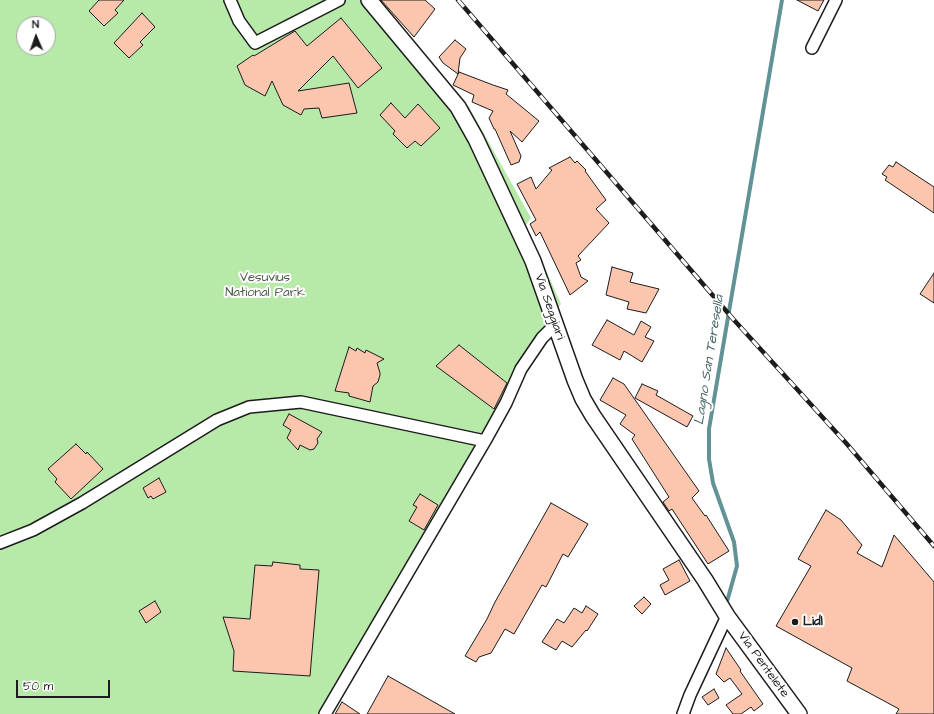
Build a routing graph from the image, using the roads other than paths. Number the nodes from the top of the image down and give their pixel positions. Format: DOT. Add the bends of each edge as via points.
graph roads {
  1 [pos="230,0"];
  2 [pos="339,0"];
  3 [pos="369,0"];
  4 [pos="836,0"];
  5 [pos="812,48"];
  6 [pos="555,325"];
  7 [pos="485,441"];
  8 [pos="0,543"];
  9 [pos="728,616"];
  10 [pos="325,714"];
  11 [pos="683,714"];
  12 [pos="799,714"];
  1 -- 2 [label="street" via="239,21 256,43"];
  3 -- 6 [label="main road, Via Seggiari" via="458,107 476,139 533,261"];
  4 -- 5 [label="street"];
  6 -- 7 [label="street" via="542,338 521,369"];
  6 -- 9 [label="main road, Via Seggiari" via="582,399"];
  7 -- 8 [label="street" via="301,402 249,407 217,420 33,530"];
  7 -- 10 [label="street"];
  9 -- 11 [label="street"];
  9 -- 12 [label="main road, Via Pentelete"];
}
